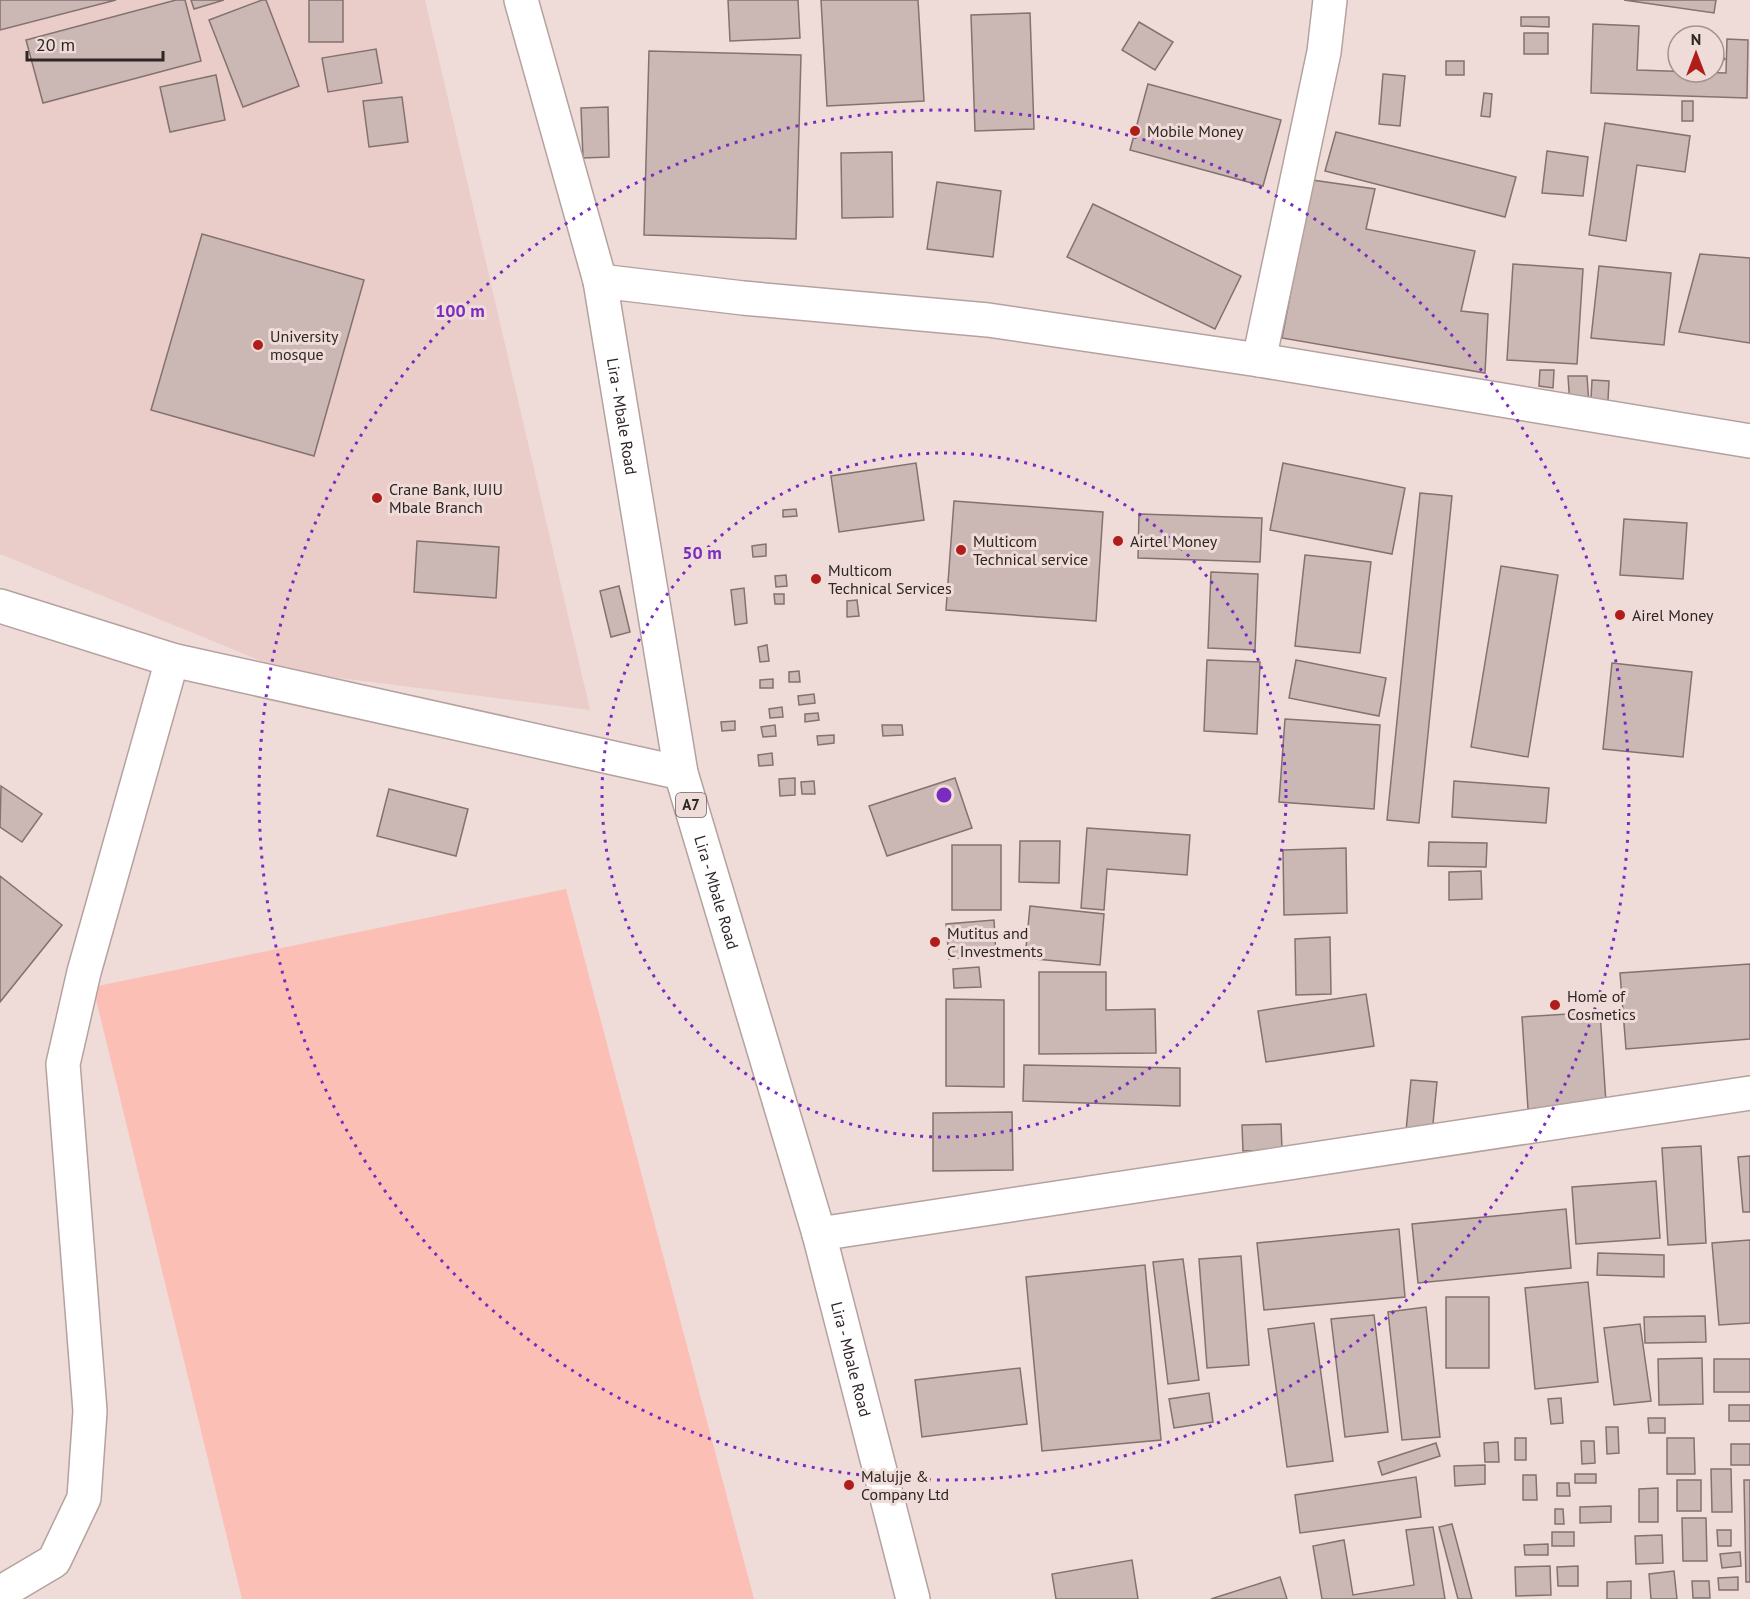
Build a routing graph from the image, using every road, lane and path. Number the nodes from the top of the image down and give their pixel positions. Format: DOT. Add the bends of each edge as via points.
graph roads {
  1 [pos="520,0"];
  2 [pos="1330,0"];
  3 [pos="600,281"];
  4 [pos="1259,360"];
  5 [pos="1750,441"];
  6 [pos="0,606"];
  7 [pos="172,660"];
  8 [pos="681,773"];
  9 [pos="1750,1093"];
  10 [pos="819,1234"];
  11 [pos="0,1593"];
  12 [pos="913,1599"];
  1 -- 3 [label="street, Lira - Mbale Road / A7"];
  2 -- 4 [label="street" via="1324,52"];
  3 -- 4 [label="street" via="988,320"];
  3 -- 8 [label="street, Lira - Mbale Road / A7"];
  4 -- 5 [label="street"];
  6 -- 7 [label="street"];
  7 -- 8 [label="street"];
  7 -- 11 [label="street" via="84,972 63,1064 90,1411 84,1498 54,1562"];
  8 -- 10 [label="street, Lira - Mbale Road / A7"];
  9 -- 10 [label="street"];
  10 -- 12 [label="street, Lira - Mbale Road / A7"];
}
